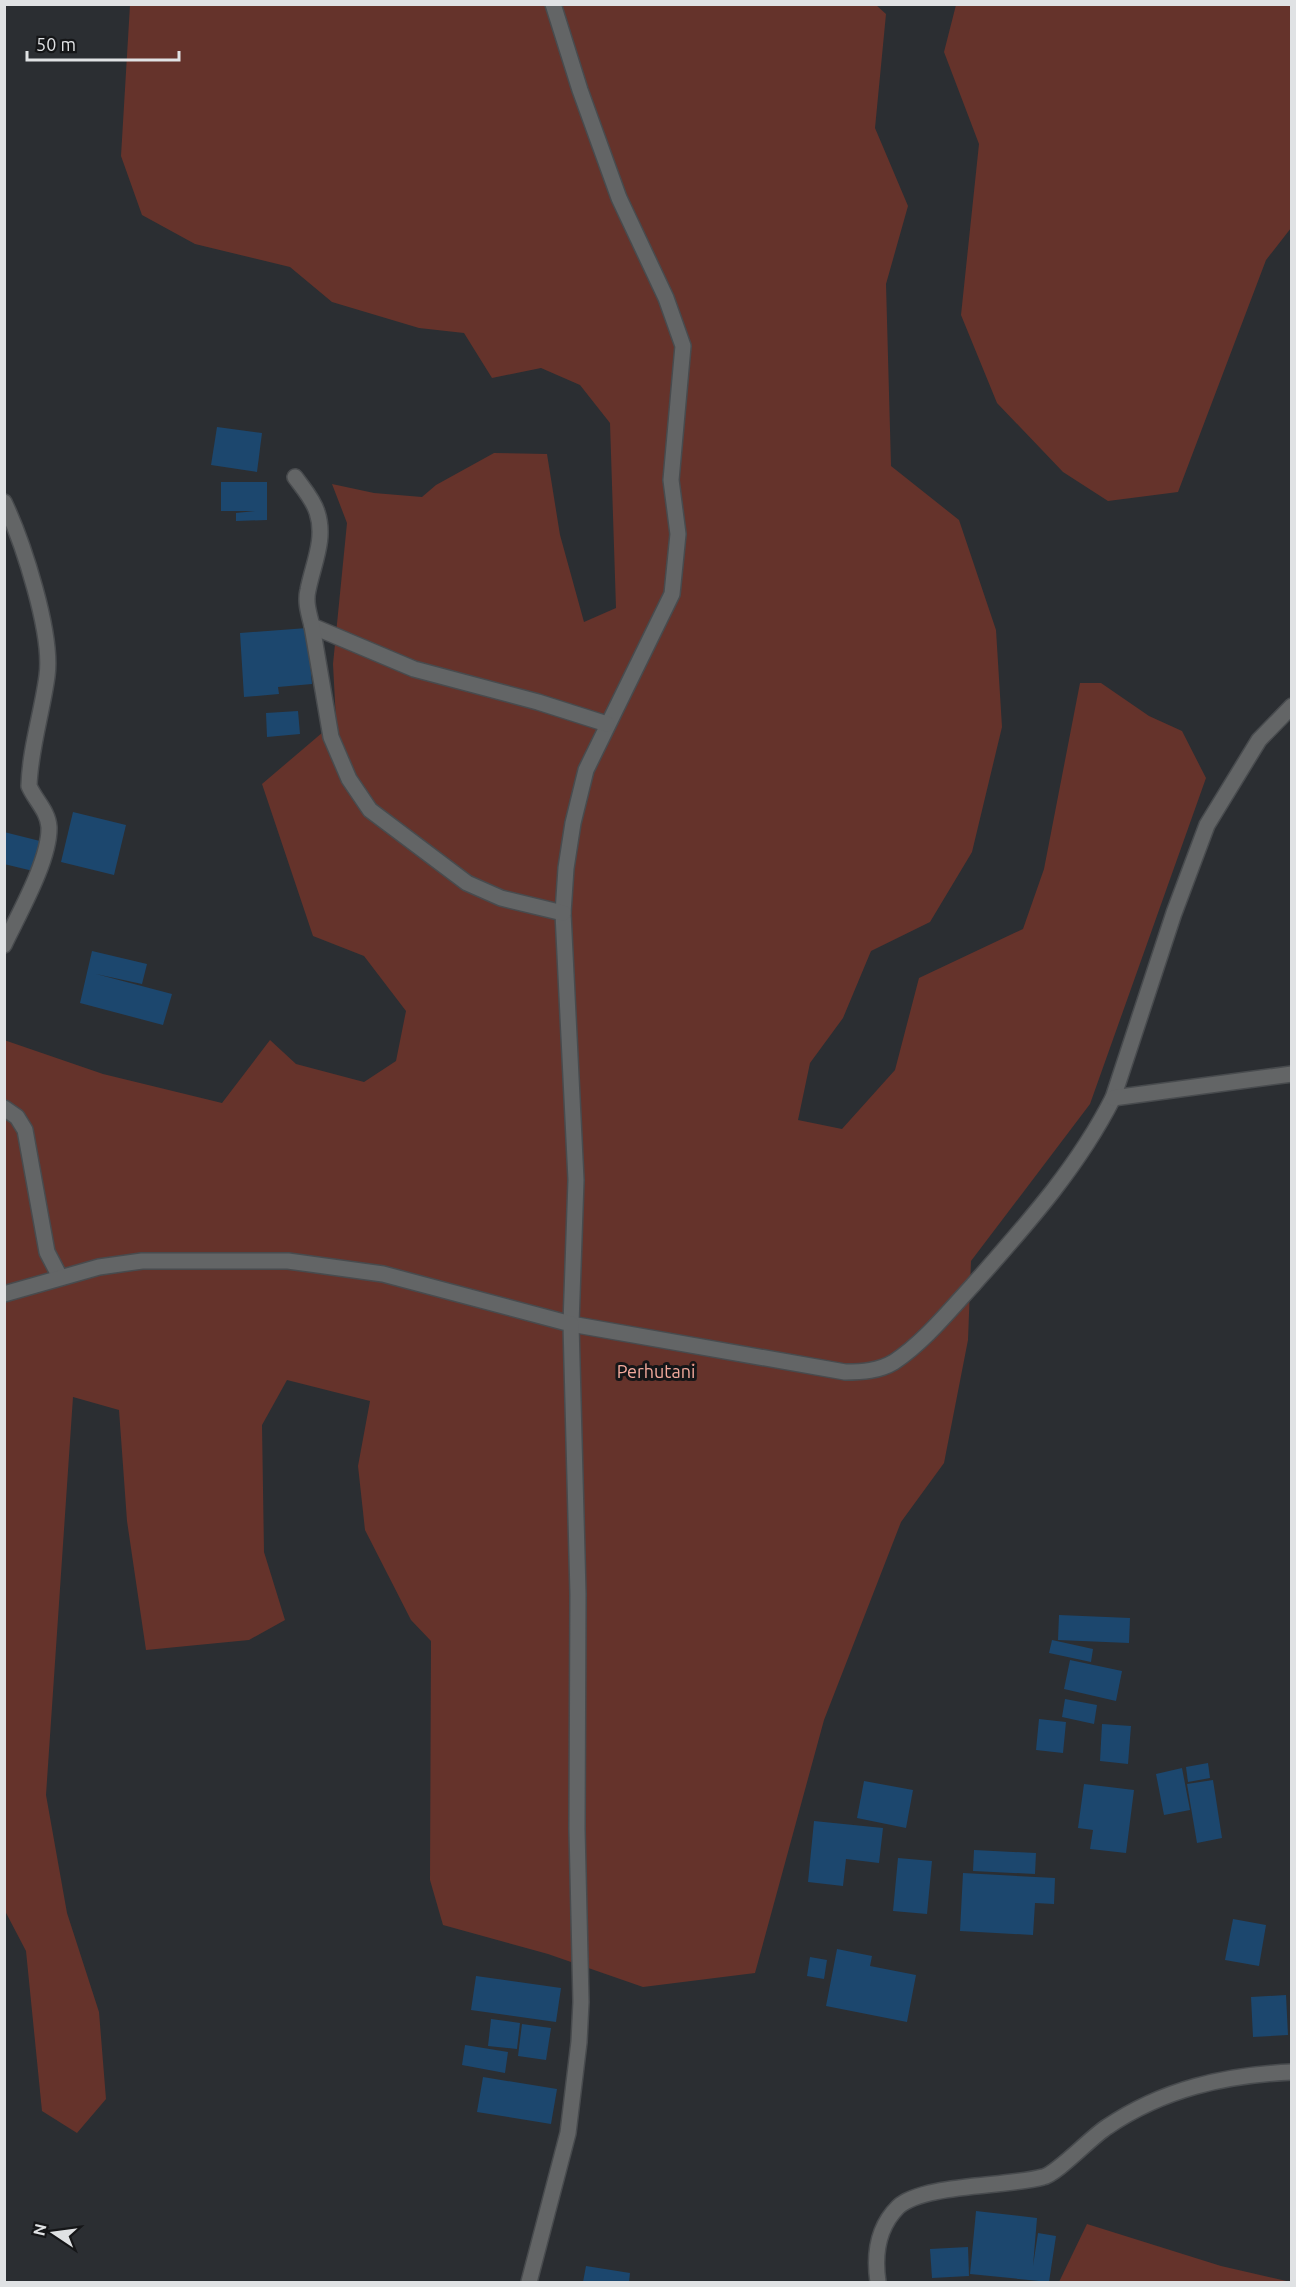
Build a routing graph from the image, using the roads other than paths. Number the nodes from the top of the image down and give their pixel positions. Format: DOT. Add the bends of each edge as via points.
graph roads {
  1 [pos="553,4"];
  2 [pos="295,477"];
  3 [pos="4,502"];
  4 [pos="312,626"];
  5 [pos="1292,706"];
  6 [pos="607,724"];
  7 [pos="562,913"];
  8 [pos="4,945"];
  9 [pos="1292,1074"];
  10 [pos="1113,1098"];
  11 [pos="4,1108"];
  12 [pos="60,1277"];
  13 [pos="4,1294"];
  14 [pos="571,1324"];
  15 [pos="1292,2072"];
  16 [pos="529,2283"];
  17 [pos="878,2283"];
  1 -- 6 [label="street" via="619,198 666,298 683,346 671,480 678,534 672,594"];
  2 -- 4 [label="street" via="313,503 320,527 317,561 308,591"];
  3 -- 8 [label="street" via="17,530 46,636 47,675 29,786 45,810 49,828 38,874"];
  4 -- 6 [label="street" via="414,669"];
  4 -- 7 [label="street" via="331,737 349,779 370,810 467,883 501,898"];
  5 -- 10 [label="street" via="1259,740 1207,825"];
  6 -- 7 [label="street" via="586,770 573,823"];
  7 -- 14 [label="street" via="576,1180"];
  9 -- 10 [label="street"];
  10 -- 14 [label="street" via="1069,1171 1032,1219 918,1343 892,1363 868,1372 845,1371"];
  11 -- 12 [label="street" via="17,1117 25,1130 47,1252"];
  12 -- 13 [label="street"];
  12 -- 14 [label="street" via="142,1261 288,1261 382,1274"];
  14 -- 16 [label="street" via="578,1594 581,2002 568,2133"];
  15 -- 17 [label="street" via="1260,2073 1197,2084 1146,2102 1106,2127 1045,2177 925,2193 908,2201 884,2225 874,2258"];
}
